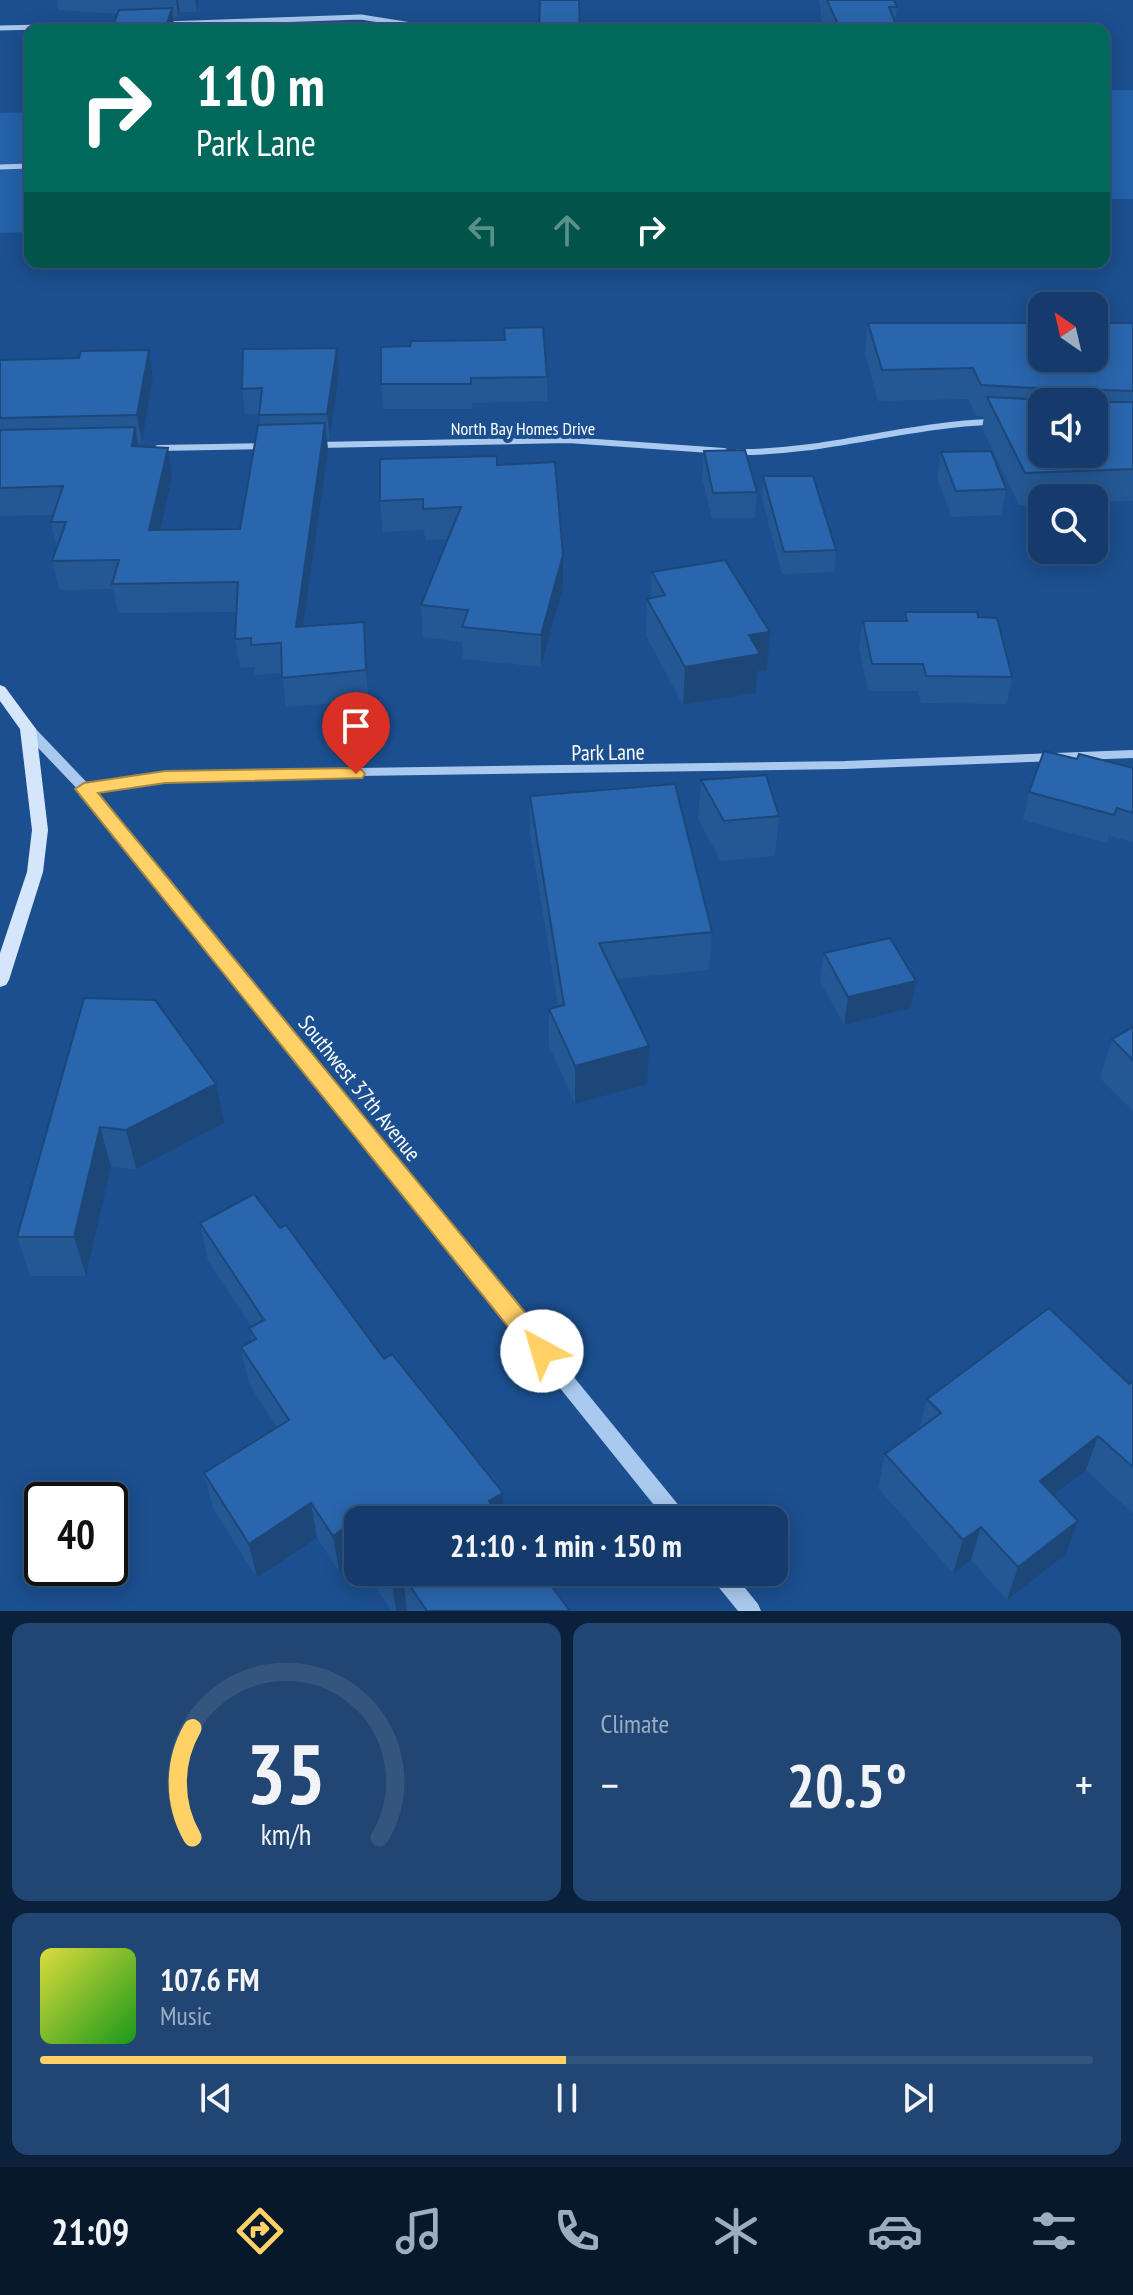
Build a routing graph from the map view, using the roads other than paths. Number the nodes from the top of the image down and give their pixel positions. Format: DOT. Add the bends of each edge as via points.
graph roads {
  1 [pos="160,24"];
  2 [pos="405,24"];
  3 [pos="24,27"];
  4 [pos="0,28"];
  5 [pos="24,166"];
  6 [pos="0,167"];
  7 [pos="1008,423"];
  8 [pos="309,445"];
  9 [pos="279,446"];
  10 [pos="146,449"];
  11 [pos="0,690"];
  12 [pos="28,729"];
  13 [pos="1133,754"];
  14 [pos="84,789"];
  15 [pos="0,980"];
  16 [pos="667,1506"];
  17 [pos="730,1586"];
  18 [pos="751,1611"];
  1 -- 2 [label="street" via="361,17"];
  3 -- 4 [label="street"];
  5 -- 6 [label="street"];
  7 -- 8 [label="street, North Bay Homes Drive" via="948,421 762,453 568,440"];
  9 -- 10 [label="street"];
  11 -- 12 [label="main road, Southwest 37th Avenue"];
  12 -- 14 [label="street, Southwest 37th Avenue"];
  12 -- 15 [label="main road" via="40,845"];
  13 -- 14 [label="street, Park Lane" via="815,766 220,774"];
  14 -- 16 [label="street, Southwest 37th Avenue"];
  17 -- 18 [label="street"];
}
